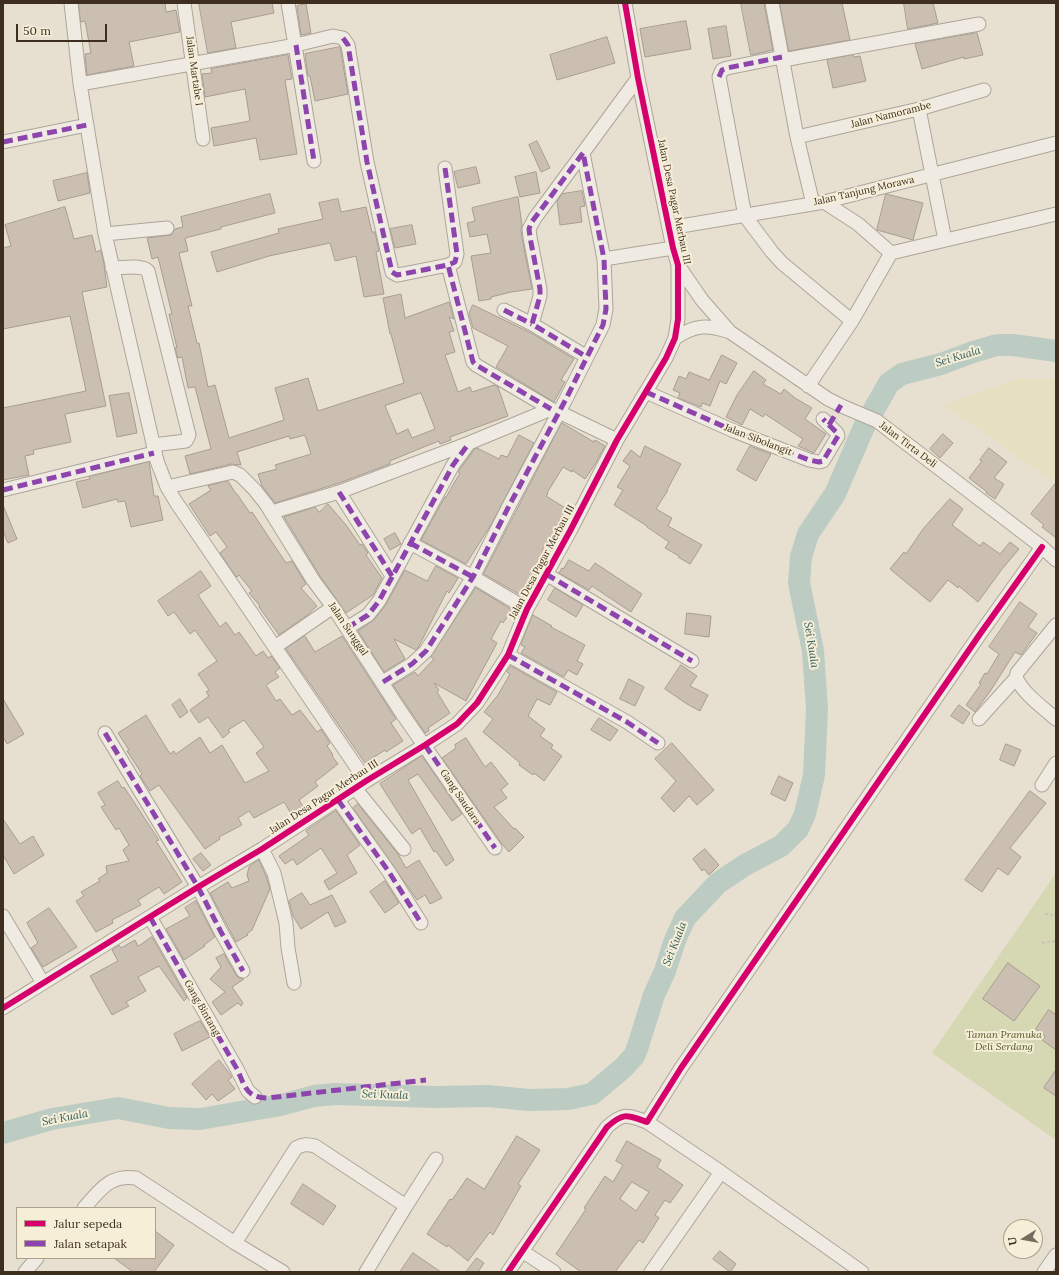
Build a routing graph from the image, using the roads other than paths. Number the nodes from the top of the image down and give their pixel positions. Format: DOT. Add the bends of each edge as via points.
graph roads {
  1 [pos="71,3"];
  2 [pos="184,3"];
  3 [pos="288,3"];
  4 [pos="625,3"];
  5 [pos="772,3"];
  6 [pos="979,24"];
  7 [pos="296,45"];
  8 [pos="782,58"];
  9 [pos="193,63"];
  10 [pos="638,78"];
  11 [pos="80,84"];
  12 [pos="984,90"];
  13 [pos="919,109"];
  14 [pos="87,125"];
  15 [pos="797,137"];
  16 [pos="203,138"];
  17 [pos="3,142"];
  18 [pos="1056,143"];
  19 [pos="583,153"];
  20 [pos="314,162"];
  21 [pos="445,168"];
  22 [pos="932,175"];
  23 [pos="818,203"];
  24 [pos="1056,214"];
  25 [pos="745,216"];
  26 [pos="167,228"];
  27 [pos="669,228"];
  28 [pos="105,234"];
  29 [pos="946,240"];
  30 [pos="673,248"];
  31 [pos="891,253"];
  32 [pos="604,259"];
  33 [pos="448,265"];
  34 [pos="678,265"];
  35 [pos="112,268"];
  36 [pos="504,310"];
  37 [pos="852,321"];
  38 [pos="532,324"];
  39 [pos="730,332"];
  40 [pos="675,338"];
  41 [pos="587,357"];
  42 [pos="808,386"];
  43 [pos="646,392"];
  44 [pos="842,406"];
  45 [pos="555,410"];
  46 [pos="617,440"];
  47 [pos="469,443"];
  48 [pos="153,449"];
  49 [pos="167,487"];
  50 [pos="3,490"];
  51 [pos="339,492"];
  52 [pos="272,512"];
  53 [pos="410,544"];
  54 [pos="1042,547"];
  55 [pos="1056,560"];
  56 [pos="546,574"];
  57 [pos="392,576"];
  58 [pos="473,578"];
  59 [pos="333,607"];
  60 [pos="527,609"];
  61 [pos="1056,625"];
  62 [pos="347,628"];
  63 [pos="275,648"];
  64 [pos="508,655"];
  65 [pos="692,661"];
  66 [pos="1016,678"];
  67 [pos="383,682"];
  68 [pos="979,719"];
  69 [pos="1056,719"];
  70 [pos="105,733"];
  71 [pos="658,743"];
  72 [pos="425,745"];
  73 [pos="1056,763"];
  74 [pos="360,784"];
  75 [pos="1042,785"];
  76 [pos="338,800"];
  77 [pos="495,848"];
  78 [pos="262,849"];
  79 [pos="404,849"];
  80 [pos="198,887"];
  81 [pos="3,916"];
  82 [pos="150,917"];
  83 [pos="421,923"];
  84 [pos="243,971"];
  85 [pos="43,983"];
  86 [pos="294,983"];
  87 [pos="3,1008"];
  88 [pos="256,1096"];
  89 [pos="647,1122"];
  90 [pos="436,1159"];
  91 [pos="721,1172"];
  92 [pos="406,1206"];
  93 [pos="85,1207"];
  94 [pos="235,1243"];
  95 [pos="522,1251"];
  96 [pos="1056,1255"];
  97 [pos="36,1259"];
  98 [pos="278,1271"];
  99 [pos="24,1272"];
  100 [pos="366,1272"];
  101 [pos="508,1272"];
  102 [pos="554,1272"];
  103 [pos="651,1272"];
  104 [pos="862,1272"];
  105 [pos="1044,1272"];
  1 -- 11 [label="street"];
  2 -- 9 [label="street, Jalan Martabe I"];
  3 -- 7 [label="street"];
  4 -- 10 [label="street, Jalan Desa Pagar Merbau III"];
  5 -- 8 [label="street"];
  6 -- 8 [label="street"];
  7 -- 9 [label="street"];
  7 -- 20 [label="street"];
  7 -- 33 [label="street" via="333,36 343,38 348,45 367,162 392,272 397,275"];
  8 -- 15 [label="street"];
  8 -- 25 [label="street" via="727,68 722,70 719,77"];
  9 -- 11 [label="street"];
  9 -- 16 [label="street, Jalan Martabe I"];
  10 -- 19 [label="street"];
  10 -- 27 [label="street, Jalan Desa Pagar Merbau III"];
  11 -- 14 [label="street"];
  12 -- 13 [label="street, Jalan Namorambe"];
  13 -- 15 [label="street, Jalan Namorambe"];
  13 -- 22 [label="street"];
  14 -- 17 [label="street"];
  14 -- 28 [label="street"];
  15 -- 23 [label="street"];
  18 -- 22 [label="street, Jalan Tanjung Morawa"];
  19 -- 32 [label="street"];
  19 -- 38 [label="street" via="531,223 530,237 540,289"];
  21 -- 33 [label="street" via="457,254 455,262"];
  22 -- 23 [label="street, Jalan Tanjung Morawa"];
  22 -- 29 [label="street"];
  23 -- 25 [label="street, Jalan Tanjung Morawa"];
  23 -- 31 [label="street" via="858,224"];
  24 -- 29 [label="street"];
  25 -- 27 [label="street, Jalan Tanjung Morawa"];
  25 -- 37 [label="street" via="782,263"];
  26 -- 28 [label="street"];
  27 -- 30 [label="street, Jalan Desa Pagar Merbau III"];
  28 -- 35 [label="street"];
  29 -- 31 [label="street"];
  30 -- 32 [label="street"];
  30 -- 34 [label="street, Jalan Desa Pagar Merbau III"];
  31 -- 37 [label="street"];
  32 -- 41 [label="street" via="606,318"];
  33 -- 45 [label="street" via="473,362"];
  34 -- 39 [label="street, Jalan Tirta Deli" via="702,300"];
  34 -- 40 [label="street, Jalan Desa Pagar Merbau III" via="678,319"];
  35 -- 48 [label="street"];
  35 -- 48 [label="street" via="138,267 148,271 189,436 186,441"];
  36 -- 38 [label="street"];
  37 -- 42 [label="street"];
  38 -- 41 [label="street"];
  39 -- 40 [label="street, Jalan Tirta Deli" via="716,327 701,326 687,330"];
  39 -- 42 [label="street, Jalan Tirta Deli"];
  40 -- 43 [label="street, Jalan Desa Pagar Merbau III"];
  41 -- 45 [label="street"];
  42 -- 44 [label="street, Jalan Tirta Deli"];
  43 -- 44 [label="street, Jalan Sibolangit" via="734,431 819,462 823,461 838,436 826,422"];
  43 -- 46 [label="street, Jalan Desa Pagar Merbau III"];
  44 -- 54 [label="street, Jalan Tirta Deli" via="877,421"];
  45 -- 46 [label="street"];
  45 -- 47 [label="street"];
  45 -- 58 [label="street"];
  46 -- 56 [label="street, Jalan Desa Pagar Merbau III"];
  47 -- 51 [label="street"];
  47 -- 53 [label="street" via="453,465"];
  48 -- 49 [label="street"];
  48 -- 50 [label="street"];
  49 -- 52 [label="street, Jalan Sunggal" via="233,472 240,475 254,489"];
  49 -- 63 [label="street"];
  51 -- 52 [label="street"];
  51 -- 57 [label="street"];
  52 -- 59 [label="street, Jalan Sunggal" via="313,580"];
  53 -- 57 [label="street"];
  53 -- 58 [label="street"];
  54 -- 55 [label="street, Jalan Tirta Deli"];
  54 -- 89 [label="street" via="685,1062"];
  56 -- 60 [label="street, Jalan Desa Pagar Merbau III"];
  56 -- 65 [label="street"];
  57 -- 62 [label="street" via="368,615"];
  58 -- 60 [label="street"];
  58 -- 67 [label="street" via="426,650 412,664"];
  59 -- 62 [label="street, Jalan Sunggal"];
  59 -- 63 [label="street"];
  60 -- 64 [label="street, Jalan Desa Pagar Merbau III"];
  61 -- 66 [label="street" via="1017,673"];
  62 -- 67 [label="street, Jalan Sunggal"];
  63 -- 74 [label="street"];
  64 -- 71 [label="street" via="627,722"];
  64 -- 72 [label="street, Jalan Desa Pagar Merbau III" via="477,703 457,724"];
  66 -- 68 [label="street"];
  66 -- 69 [label="street" via="1021,688"];
  67 -- 72 [label="street, Jalan Sunggal"];
  70 -- 80 [label="street"];
  72 -- 74 [label="street, Jalan Desa Pagar Merbau III"];
  72 -- 77 [label="street, Gang Saudara"];
  73 -- 75 [label="street"];
  74 -- 76 [label="street, Jalan Desa Pagar Merbau III"];
  74 -- 79 [label="street"];
  76 -- 78 [label="street, Jalan Desa Pagar Merbau III"];
  76 -- 83 [label="street" via="389,872"];
  78 -- 80 [label="street, Jalan Desa Pagar Merbau III"];
  78 -- 86 [label="street" via="274,873 286,923"];
  80 -- 82 [label="street, Jalan Desa Pagar Merbau III"];
  80 -- 84 [label="street"];
  81 -- 85 [label="street"];
  82 -- 85 [label="street, Jalan Desa Pagar Merbau III"];
  82 -- 88 [label="street, Gang Bintang" via="248,1091"];
  85 -- 87 [label="street, Jalan Desa Pagar Merbau III"];
  89 -- 91 [label="street"];
  89 -- 95 [label="street" via="628,1115 618,1118 607,1127"];
  90 -- 92 [label="street"];
  91 -- 103 [label="street"];
  91 -- 104 [label="street"];
  92 -- 94 [label="street" via="315,1146 302,1145 296,1148"];
  92 -- 100 [label="street"];
  93 -- 94 [label="street" via="114,1179 127,1176 136,1178"];
  94 -- 98 [label="street"];
  95 -- 101 [label="street"];
  95 -- 102 [label="street"];
  96 -- 105 [label="street"];
  97 -- 99 [label="street"];
}
